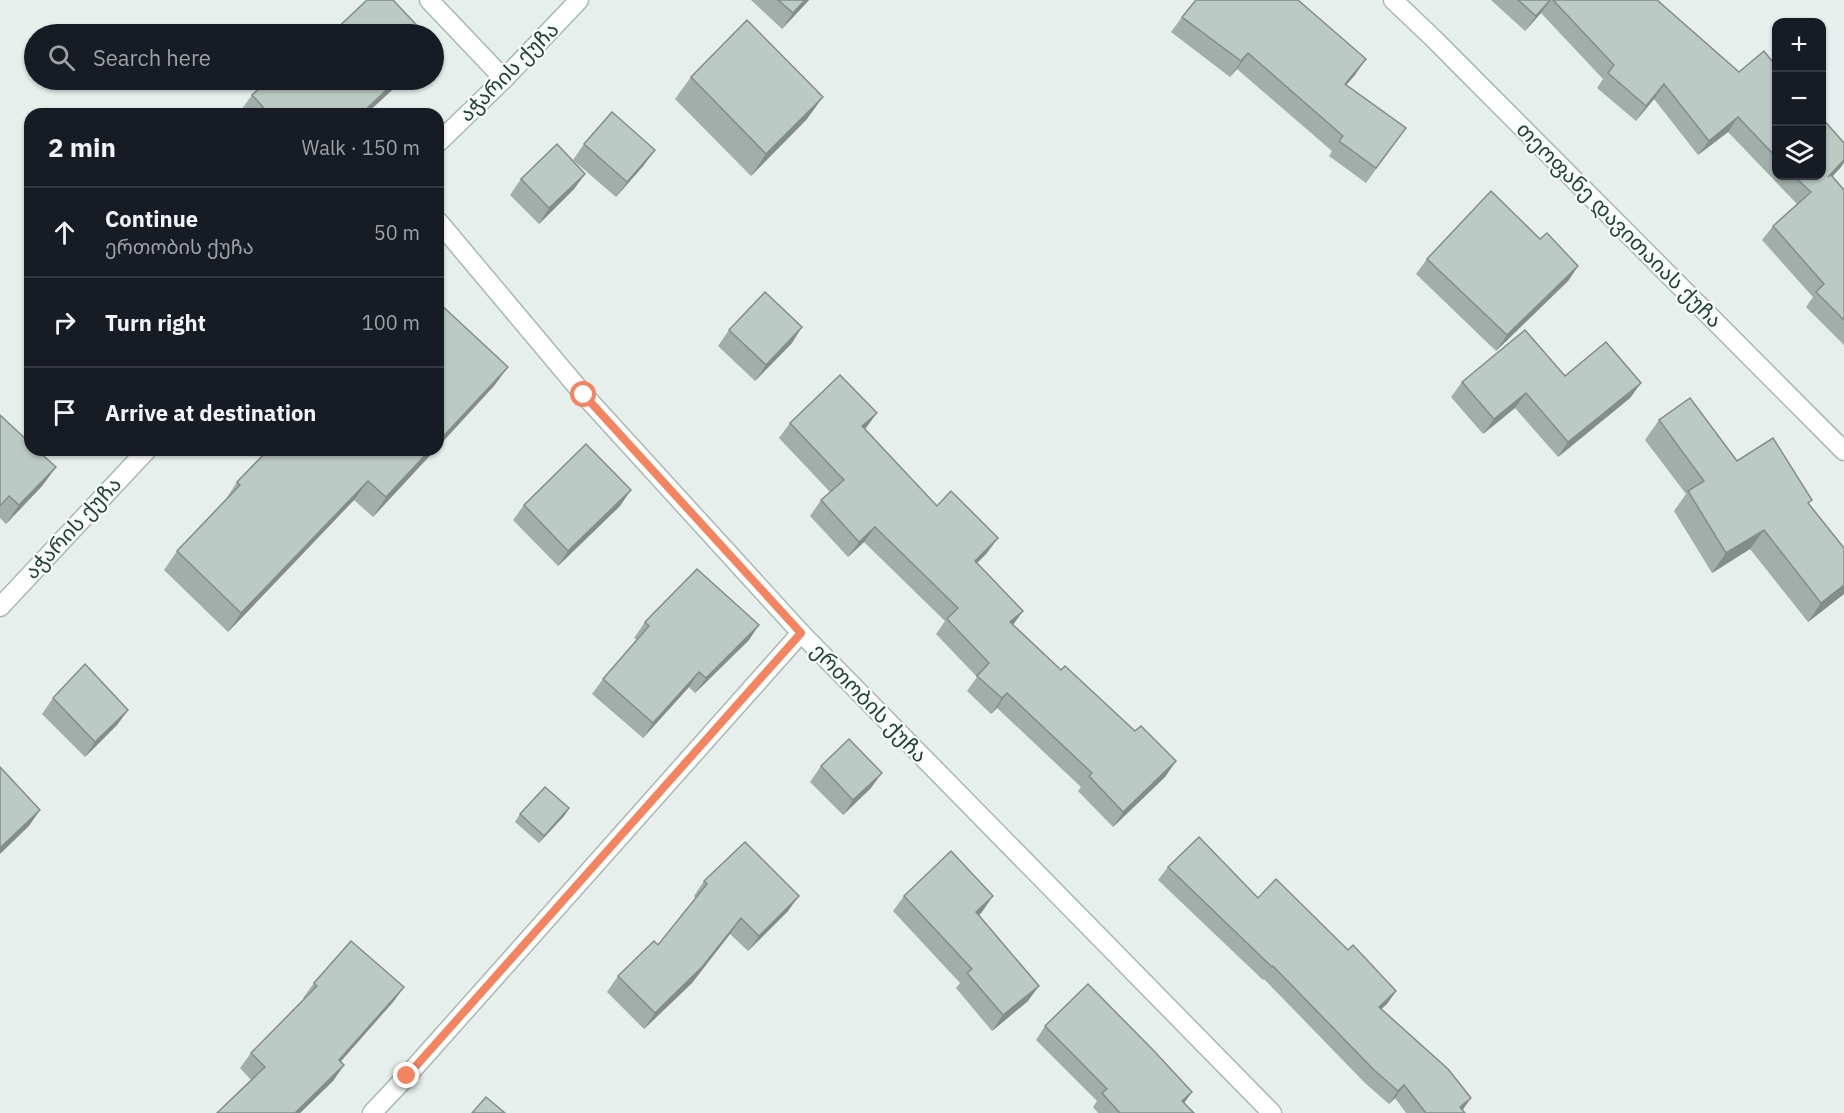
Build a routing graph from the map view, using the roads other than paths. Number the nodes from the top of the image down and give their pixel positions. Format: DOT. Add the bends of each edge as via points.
graph roads {
  1 [pos="429,0"];
  2 [pos="579,0"];
  3 [pos="1393,0"];
  4 [pos="504,79"];
  5 [pos="444,136"];
  6 [pos="444,228"];
  7 [pos="1844,451"];
  8 [pos="141,456"];
  9 [pos="0,607"];
  10 [pos="801,633"];
  11 [pos="372,1113"];
  12 [pos="1272,1113"];
  1 -- 4 [label="street"];
  2 -- 4 [label="street, აჭარის ქუჩა"];
  3 -- 7 [label="street, თეოფანე დავითაიას ქუჩა"];
  4 -- 5 [label="street, აჭარის ქუჩა"];
  6 -- 10 [label="street, ერთობის ქუჩა" via="584,395"];
  8 -- 9 [label="street, აჭარის ქუჩა"];
  10 -- 11 [label="street"];
  10 -- 12 [label="street, ერთობის ქუჩა"];
}
